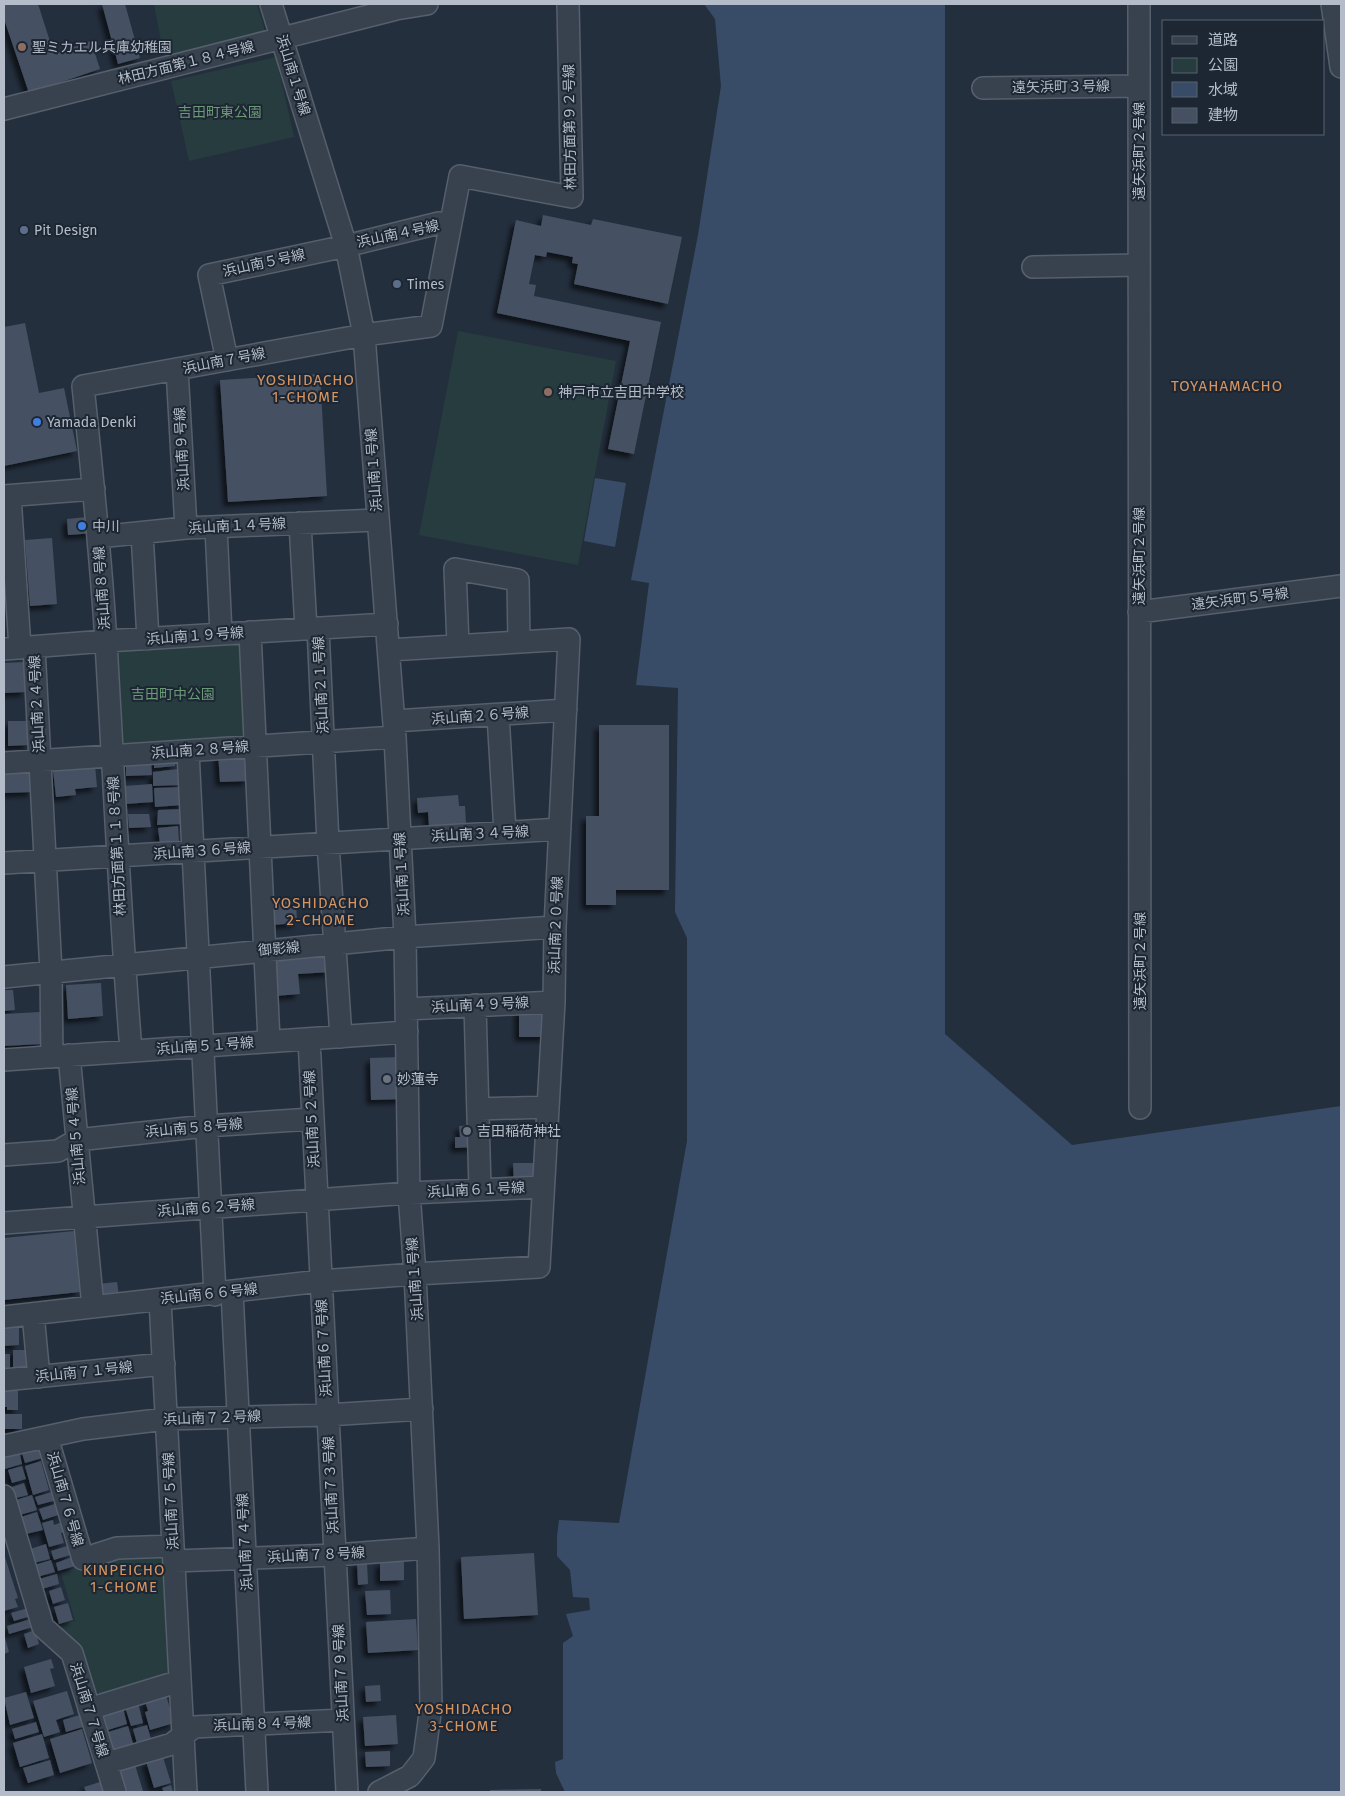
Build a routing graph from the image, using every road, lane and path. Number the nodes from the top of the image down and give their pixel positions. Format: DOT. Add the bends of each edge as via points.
graph roads {
  1 [pos="270,4"];
  2 [pos="427,4"];
  3 [pos="568,4"];
  4 [pos="1138,4"];
  5 [pos="1332,4"];
  6 [pos="282,39"];
  7 [pos="1341,67"];
  8 [pos="1139,86"];
  9 [pos="983,88"];
  10 [pos="4,109"];
  11 [pos="450,224"];
  12 [pos="346,246"];
  13 [pos="1139,265"];
  14 [pos="1033,266"];
  15 [pos="431,326"];
  16 [pos="364,335"];
  17 [pos="227,360"];
  18 [pos="177,370"];
  19 [pos="83,386"];
  20 [pos="94,489"];
  21 [pos="7,496"];
  22 [pos="377,520"];
  23 [pos="300,523"];
  24 [pos="216,527"];
  25 [pos="186,528"];
  26 [pos="142,533"];
  27 [pos="98,537"];
  28 [pos="1341,586"];
  29 [pos="1139,612"];
  30 [pos="387,624"];
  31 [pos="312,628"];
  32 [pos="250,632"];
  33 [pos="221,634"];
  34 [pos="148,639"];
  35 [pos="106,641"];
  36 [pos="520,642"];
  37 [pos="458,645"];
  38 [pos="19,648"];
  39 [pos="389,650"];
  40 [pos="566,710"];
  41 [pos="498,715"];
  42 [pos="395,729"];
  43 [pos="323,742"];
  44 [pos="255,746"];
  45 [pos="188,751"];
  46 [pos="112,756"];
  47 [pos="40,761"];
  48 [pos="4,763"];
  49 [pos="560,829"];
  50 [pos="505,832"];
  51 [pos="400,838"];
  52 [pos="328,843"];
  53 [pos="260,847"];
  54 [pos="193,851"];
  55 [pos="118,856"];
  56 [pos="45,861"];
  57 [pos="4,863"];
  58 [pos="555,928"];
  59 [pos="405,937"];
  60 [pos="335,944"];
  61 [pos="265,951"];
  62 [pos="198,957"];
  63 [pos="124,966"];
  64 [pos="51,972"];
  65 [pos="4,977"];
  66 [pos="554,1002"];
  67 [pos="475,1006"];
  68 [pos="406,1009"];
  69 [pos="407,1032"];
  70 [pos="341,1036"];
  71 [pos="309,1038"];
  72 [pos="269,1041"];
  73 [pos="202,1046"];
  74 [pos="131,1051"];
  75 [pos="60,1056"];
  76 [pos="4,1060"];
  77 [pos="548,1108"];
  78 [pos="1140,1108"];
  79 [pos="478,1109"];
  80 [pos="312,1119"];
  81 [pos="206,1126"];
  82 [pos="77,1140"];
  83 [pos="4,1155"];
  84 [pos="543,1187"];
  85 [pos="480,1190"];
  86 [pos="409,1193"];
  87 [pos="316,1200"];
  88 [pos="210,1208"];
  89 [pos="84,1217"];
  90 [pos="4,1223"];
  91 [pos="415,1274"];
  92 [pos="321,1282"];
  93 [pos="224,1293"];
  94 [pos="160,1300"];
  95 [pos="93,1307"];
  96 [pos="34,1314"];
  97 [pos="4,1317"];
  98 [pos="164,1364"];
  99 [pos="39,1376"];
  100 [pos="4,1380"];
  101 [pos="422,1409"];
  102 [pos="328,1415"];
  103 [pos="238,1417"];
  104 [pos="166,1419"];
  105 [pos="48,1437"];
  106 [pos="4,1446"];
  107 [pos="4,1496"];
  108 [pos="428,1548"];
  109 [pos="173,1554"];
  110 [pos="335,1554"];
  111 [pos="246,1558"];
  112 [pos="180,1681"];
  113 [pos="89,1708"];
  114 [pos="343,1720"];
  115 [pos="254,1725"];
  116 [pos="183,1734"];
  117 [pos="107,1766"];
  118 [pos="115,1792"];
  119 [pos="186,1792"];
  120 [pos="257,1792"];
  121 [pos="347,1792"];
  122 [pos="379,1792"];
  1 -- 6 [label="street, 浜山南１号線"];
  2 -- 6 [label="street, 林田方面第１８４号線"];
  3 -- 11 [label="street, 林田方面第９２号線" via="572,196 460,176"];
  4 -- 8 [label="street, 遠矢浜町２号線"];
  5 -- 7 [label="street"];
  6 -- 10 [label="street, 林田方面第１８４号線"];
  6 -- 12 [label="street, 浜山南１号線"];
  8 -- 9 [label="street, 遠矢浜町３号線"];
  8 -- 13 [label="street, 遠矢浜町２号線"];
  11 -- 12 [label="street, 浜山南４号線" via="439,223"];
  11 -- 15 [label="street, 林田方面第９２号線"];
  12 -- 16 [label="street, 浜山南１号線"];
  12 -- 17 [label="street, 浜山南５号線" via="209,275"];
  13 -- 14 [label="street"];
  13 -- 29 [label="street, 遠矢浜町２号線"];
  15 -- 16 [label="street, 浜山南７号線"];
  16 -- 17 [label="street, 浜山南７号線"];
  16 -- 22 [label="street, 浜山南１号線"];
  17 -- 18 [label="street, 浜山南７号線"];
  18 -- 19 [label="street, 浜山南７号線"];
  18 -- 25 [label="street, 浜山南９号線"];
  19 -- 20 [label="street, 浜山南８号線"];
  20 -- 21 [label="street"];
  20 -- 27 [label="street, 浜山南８号線"];
  21 -- 38 [label="street, 浜山南２４号線"];
  22 -- 23 [label="street, 浜山南１４号線"];
  22 -- 30 [label="street, 浜山南１号線"];
  23 -- 24 [label="street, 浜山南１４号線"];
  23 -- 31 [label="street, 浜山南２１号線"];
  24 -- 25 [label="street, 浜山南１４号線"];
  24 -- 33 [label="street"];
  25 -- 26 [label="street, 浜山南１４号線"];
  26 -- 27 [label="street, 浜山南１４号線"];
  26 -- 34 [label="street"];
  27 -- 35 [label="street, 浜山南８号線"];
  28 -- 29 [label="street, 遠矢浜町５号線"];
  29 -- 78 [label="street, 遠矢浜町２号線"];
  30 -- 31 [label="street, 浜山南１９号線"];
  30 -- 39 [label="street, 浜山南１号線"];
  31 -- 32 [label="street, 浜山南１９号線"];
  31 -- 43 [label="street, 浜山南２１号線"];
  32 -- 33 [label="street, 浜山南１９号線"];
  32 -- 44 [label="street"];
  33 -- 34 [label="street, 浜山南１９号線"];
  34 -- 35 [label="street, 浜山南１９号線"];
  35 -- 38 [label="street, 浜山南１９号線"];
  35 -- 46 [label="street, 林田方面第１１８号線"];
  36 -- 37 [label="street, 浜山南２０号線"];
  36 -- 37 [label="street" via="518,580 455,570"];
  36 -- 40 [label="street, 浜山南２０号線" via="570,639"];
  37 -- 39 [label="street, 浜山南２０号線"];
  38 -- 47 [label="street, 浜山南２４号線"];
  39 -- 42 [label="street, 浜山南１号線"];
  40 -- 41 [label="street, 浜山南２６号線"];
  40 -- 49 [label="street, 浜山南２０号線"];
  41 -- 42 [label="street, 浜山南２６号線"];
  41 -- 50 [label="street"];
  42 -- 43 [label="street, 浜山南２８号線"];
  42 -- 51 [label="street, 浜山南１号線"];
  43 -- 44 [label="street, 浜山南２８号線"];
  43 -- 52 [label="street, 浜山南２１号線"];
  44 -- 45 [label="street, 浜山南２８号線"];
  44 -- 53 [label="street"];
  45 -- 46 [label="street, 浜山南２８号線"];
  45 -- 54 [label="street, 浜山南７４号線"];
  46 -- 47 [label="street, 浜山南２８号線"];
  46 -- 55 [label="street, 林田方面第１１８号線"];
  47 -- 48 [label="street, 浜山南２８号線"];
  47 -- 56 [label="street, 浜山南２４号線"];
  49 -- 50 [label="street, 浜山南３４号線"];
  49 -- 58 [label="street, 浜山南２０号線"];
  50 -- 51 [label="street, 浜山南３４号線"];
  51 -- 52 [label="street, 浜山南３６号線"];
  51 -- 59 [label="street, 浜山南１号線"];
  52 -- 53 [label="street, 浜山南３６号線"];
  52 -- 60 [label="street, 浜山南２１号線"];
  53 -- 54 [label="street, 浜山南３６号線"];
  53 -- 61 [label="street"];
  54 -- 55 [label="street, 浜山南３６号線"];
  54 -- 62 [label="street, 浜山南７４号線"];
  55 -- 56 [label="street, 浜山南３６号線"];
  55 -- 63 [label="street, 林田方面第１１８号線"];
  56 -- 57 [label="street, 浜山南３６号線"];
  56 -- 64 [label="street, 浜山南５４号線"];
  58 -- 59 [label="street, 御影線"];
  58 -- 66 [label="street, 浜山南２０号線"];
  59 -- 60 [label="street, 御影線"];
  59 -- 68 [label="street, 浜山南１号線"];
  60 -- 61 [label="street, 御影線"];
  60 -- 70 [label="street, 浜山南２１号線"];
  61 -- 62 [label="street, 御影線"];
  61 -- 72 [label="street"];
  62 -- 63 [label="street, 御影線"];
  62 -- 73 [label="street, 浜山南７４号線"];
  63 -- 64 [label="street, 御影線"];
  63 -- 74 [label="street, 林田方面第１１８号線"];
  64 -- 65 [label="street, 御影線"];
  64 -- 75 [label="street, 浜山南５４号線"];
  66 -- 67 [label="street, 浜山南４９号線"];
  66 -- 77 [label="street, 浜山南２０号線"];
  67 -- 68 [label="street, 浜山南４９号線"];
  67 -- 79 [label="street"];
  68 -- 69 [label="street, 浜山南１号線"];
  69 -- 70 [label="street, 浜山南５１号線"];
  69 -- 86 [label="street, 浜山南１号線"];
  70 -- 71 [label="street, 浜山南５１号線"];
  71 -- 72 [label="street, 浜山南５１号線"];
  71 -- 80 [label="street, 浜山南５２号線"];
  72 -- 73 [label="street, 浜山南５１号線"];
  73 -- 74 [label="street, 浜山南５１号線"];
  73 -- 81 [label="street, 浜山南７４号線"];
  74 -- 75 [label="street, 浜山南５１号線"];
  75 -- 76 [label="street, 浜山南５１号線"];
  75 -- 82 [label="street, 浜山南５４号線"];
  77 -- 79 [label="street"];
  77 -- 84 [label="street, 浜山南２０号線"];
  79 -- 85 [label="street"];
  80 -- 81 [label="street, 浜山南５８号線"];
  80 -- 87 [label="street, 浜山南５２号線"];
  81 -- 82 [label="street, 浜山南５８号線"];
  81 -- 88 [label="street, 浜山南７４号線"];
  82 -- 83 [label="street" via="58,1151"];
  82 -- 89 [label="street, 浜山南５４号線"];
  84 -- 85 [label="street, 浜山南６１号線"];
  84 -- 91 [label="street, 浜山南２０号線" via="539,1267"];
  85 -- 86 [label="street, 浜山南６１号線"];
  86 -- 87 [label="street, 浜山南６２号線"];
  86 -- 91 [label="street, 浜山南１号線"];
  87 -- 88 [label="street, 浜山南６２号線"];
  87 -- 92 [label="street, 浜山南５２号線"];
  88 -- 89 [label="street, 浜山南６２号線"];
  88 -- 93 [label="street, 浜山南７４号線"];
  89 -- 90 [label="street, 浜山南６２号線"];
  89 -- 95 [label="street, 浜山南５４号線"];
  91 -- 92 [label="street, 浜山南６６号線"];
  91 -- 101 [label="street, 浜山南１号線"];
  92 -- 93 [label="street, 浜山南６６号線"];
  92 -- 102 [label="street, 浜山南６７号線"];
  93 -- 94 [label="street, 浜山南６６号線"];
  93 -- 103 [label="street, 浜山南７４号線"];
  94 -- 95 [label="street, 浜山南６６号線"];
  94 -- 98 [label="street, 浜山南７５号線"];
  95 -- 96 [label="street, 浜山南６６号線"];
  96 -- 97 [label="street, 浜山南６６号線"];
  96 -- 99 [label="street"];
  98 -- 99 [label="street, 浜山南７１号線"];
  98 -- 104 [label="street, 浜山南７５号線"];
  99 -- 100 [label="street, 浜山南７１号線"];
  101 -- 102 [label="street, 浜山南７２号線"];
  101 -- 108 [label="street, 浜山南１号線"];
  102 -- 103 [label="street, 浜山南７２号線"];
  102 -- 110 [label="street, 浜山南７３号線"];
  103 -- 104 [label="street, 浜山南７２号線"];
  103 -- 111 [label="street, 浜山南７４号線"];
  104 -- 105 [label="street, 浜山南７２号線" via="83,1429"];
  104 -- 109 [label="street, 浜山南７５号線"];
  105 -- 106 [label="street, 浜山南７２号線"];
  105 -- 109 [label="street, 浜山南７６号線" via="83,1559 117,1548"];
  107 -- 113 [label="street, 浜山南７７号線" via="43,1627 72,1653"];
  108 -- 110 [label="street, 浜山南７８号線"];
  108 -- 122 [label="street, 浜山南１号線" via="432,1706 424,1758 410,1776"];
  109 -- 111 [label="street, 浜山南７８号線"];
  109 -- 112 [label="street, 浜山南７５号線"];
  110 -- 111 [label="street, 浜山南７８号線"];
  110 -- 114 [label="street, 浜山南７９号線"];
  111 -- 115 [label="street, 浜山南７４号線"];
  112 -- 113 [label="street"];
  112 -- 116 [label="street, 浜山南７５号線"];
  113 -- 117 [label="street, 浜山南７７号線"];
  114 -- 115 [label="street, 浜山南８４号線"];
  114 -- 121 [label="street, 浜山南７９号線"];
  115 -- 116 [label="street, 浜山南８４号線" via="194,1727"];
  115 -- 120 [label="street, 浜山南７４号線"];
  116 -- 117 [label="street, 浜山南８４号線" via="172,1744"];
  116 -- 119 [label="street, 浜山南７５号線"];
  117 -- 118 [label="street, 浜山南７７号線"];
}
